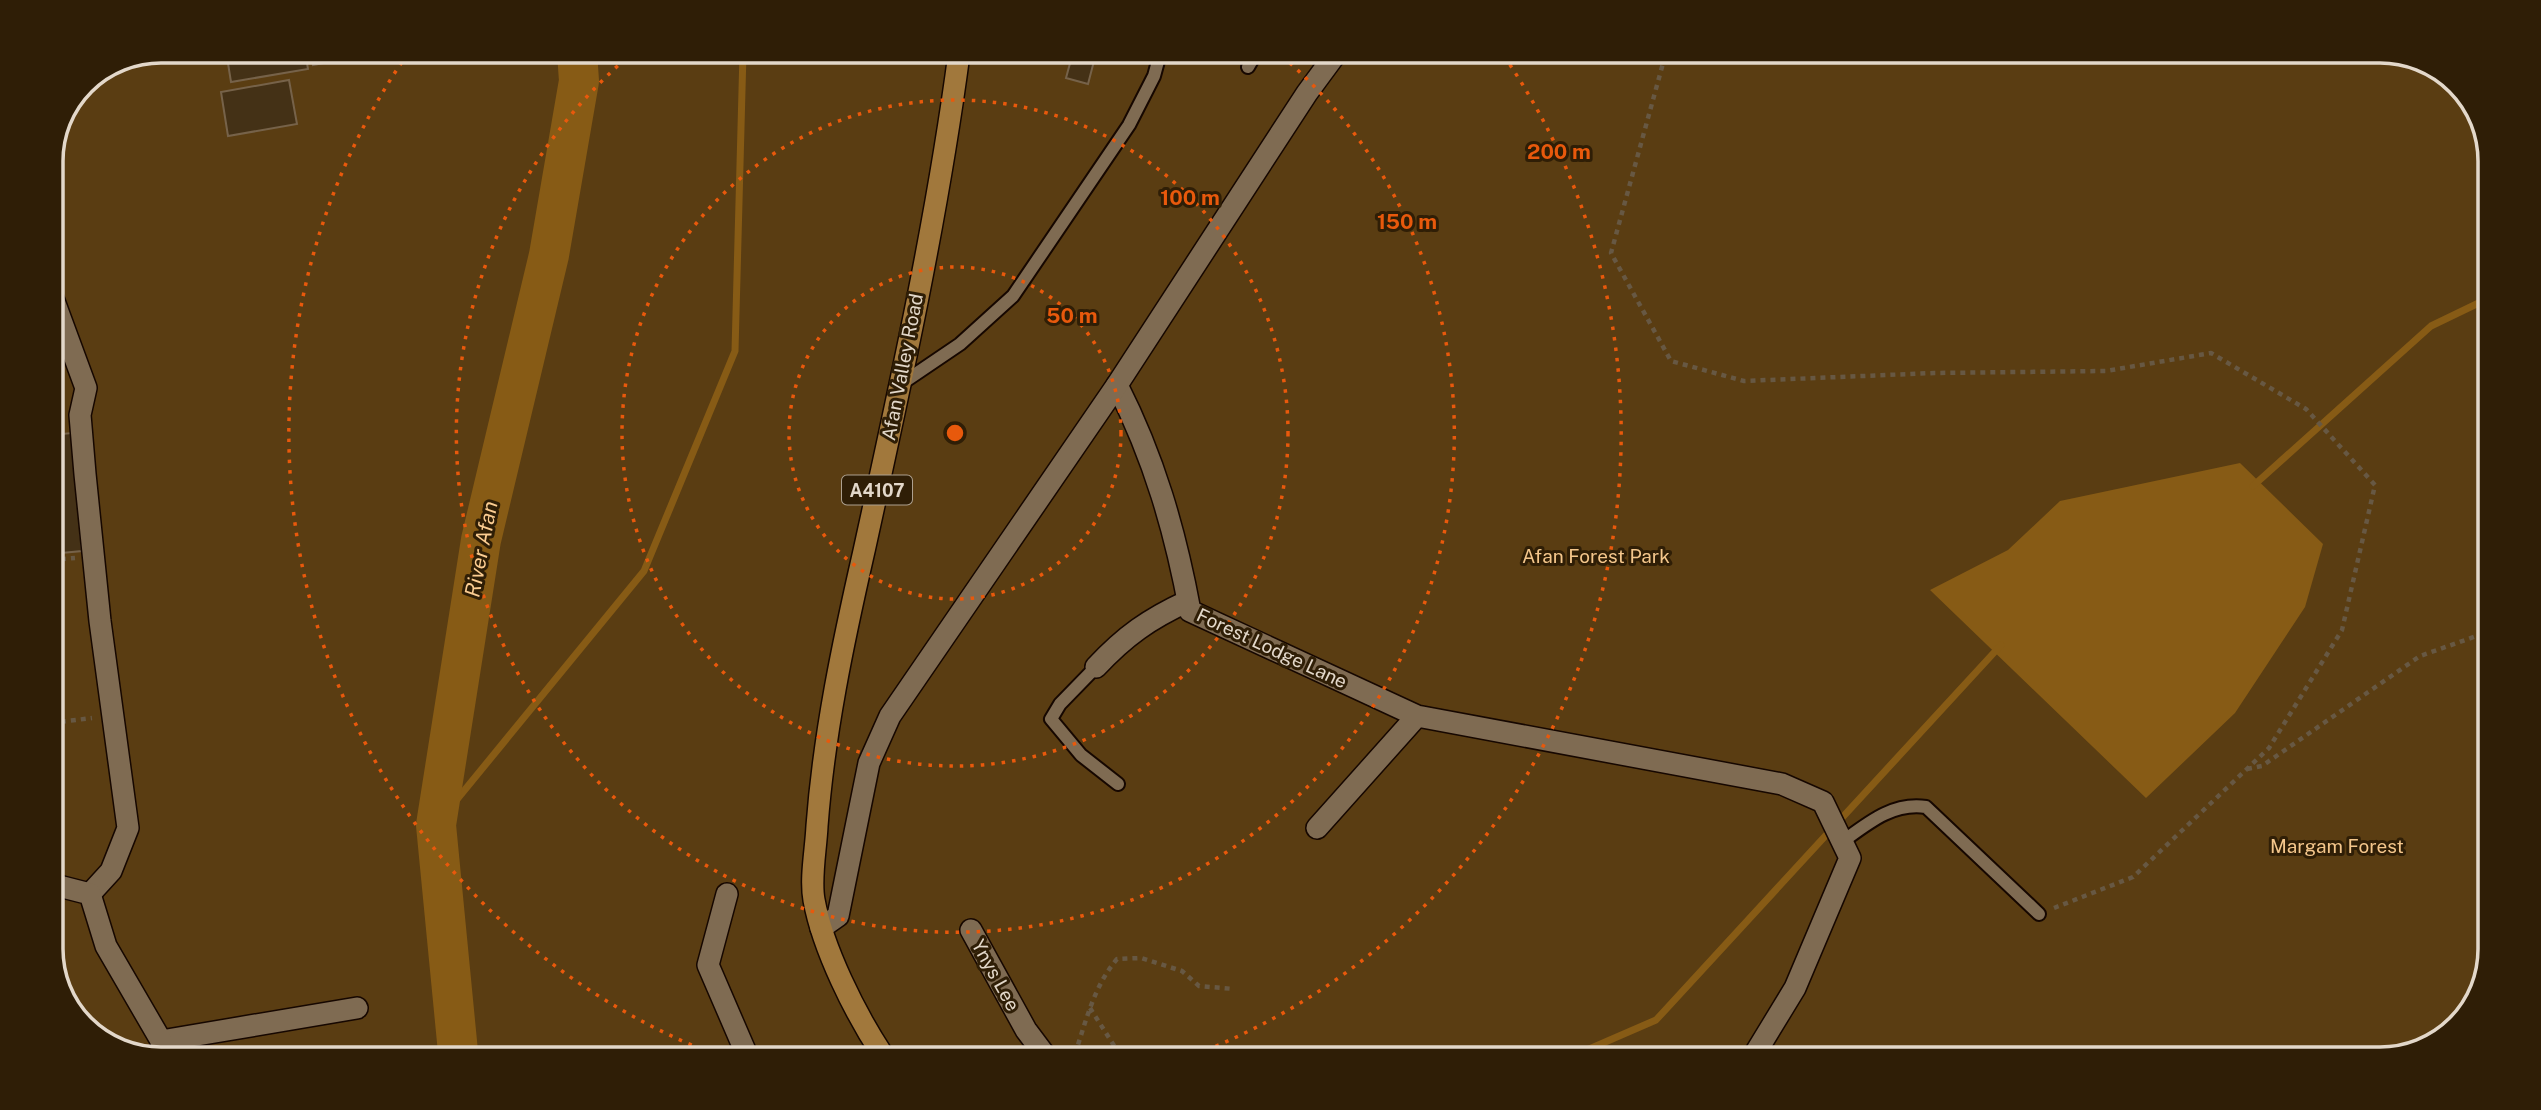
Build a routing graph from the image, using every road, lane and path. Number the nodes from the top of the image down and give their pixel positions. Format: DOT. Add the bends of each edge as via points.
graph roads {
  1 [pos="958,63"];
  2 [pos="1158,63"];
  3 [pos="1250,63"];
  4 [pos="1329,63"];
  5 [pos="1663,63"];
  6 [pos="1248,67"];
  7 [pos="63,326"];
  8 [pos="1117,384"];
  9 [pos="898,387"];
  10 [pos="1188,600"];
  11 [pos="2478,635"];
  12 [pos="1096,667"];
  13 [pos="114,715"];
  14 [pos="1417,716"];
  15 [pos="63,721"];
  16 [pos="2246,769"];
  17 [pos="1118,784"];
  18 [pos="1317,828"];
  19 [pos="1837,831"];
  20 [pos="63,887"];
  21 [pos="90,894"];
  22 [pos="727,894"];
  23 [pos="2039,914"];
  24 [pos="821,928"];
  25 [pos="971,929"];
  26 [pos="1234,989"];
  27 [pos="1090,1007"];
  28 [pos="357,1008"];
  29 [pos="164,1046"];
  30 [pos="743,1047"];
  31 [pos="878,1047"];
  32 [pos="1039,1047"];
  33 [pos="1078,1047"];
  34 [pos="1115,1047"];
  35 [pos="1759,1047"];
  1 -- 9 [label="main road, Afan Valley Road / A4107" via="949,132"];
  2 -- 9 [label="lane" via="1129,125 1013,296 960,344"];
  3 -- 6 [label="lane"];
  4 -- 8 [label="street"];
  5 -- 16 [label="path" via="1611,253 1671,361 1744,382 2106,371 2211,353 2306,409 2375,485 2342,629 2269,748"];
  7 -- 13 [label="street" via="86,388 81,432"];
  8 -- 10 [label="street, Forest Lodge Lane" via="1144,437 1179,549"];
  8 -- 24 [label="street" via="890,716 869,763 838,916"];
  9 -- 24 [label="main road, Afan Valley Road / A4107" via="822,763 813,897"];
  10 -- 12 [label="street" via="1124,638"];
  10 -- 14 [label="street, Forest Lodge Lane" via="1189,611"];
  11 -- 16 [label="path" via="2420,656 2262,766"];
  12 -- 17 [label="lane" via="1051,719 1081,755"];
  13 -- 15 [label="path"];
  13 -- 21 [label="street" via="128,828 111,871"];
  14 -- 18 [label="street"];
  14 -- 19 [label="street, Forest Lodge Lane" via="1782,784 1823,802"];
  16 -- 23 [label="path" via="2133,877"];
  19 -- 23 [label="lane" via="1896,809 1926,807"];
  19 -- 35 [label="street" via="1850,858 1795,988"];
  20 -- 21 [label="street"];
  21 -- 29 [label="street" via="106,946"];
  22 -- 30 [label="street" via="708,964"];
  24 -- 31 [label="main road, A4107"];
  25 -- 32 [label="street, Ynys Lee"];
  26 -- 27 [label="path" via="1199,986 1181,971 1141,958 1117,959 1105,973"];
  27 -- 33 [label="path"];
  27 -- 34 [label="path"];
  28 -- 29 [label="street"];
}
